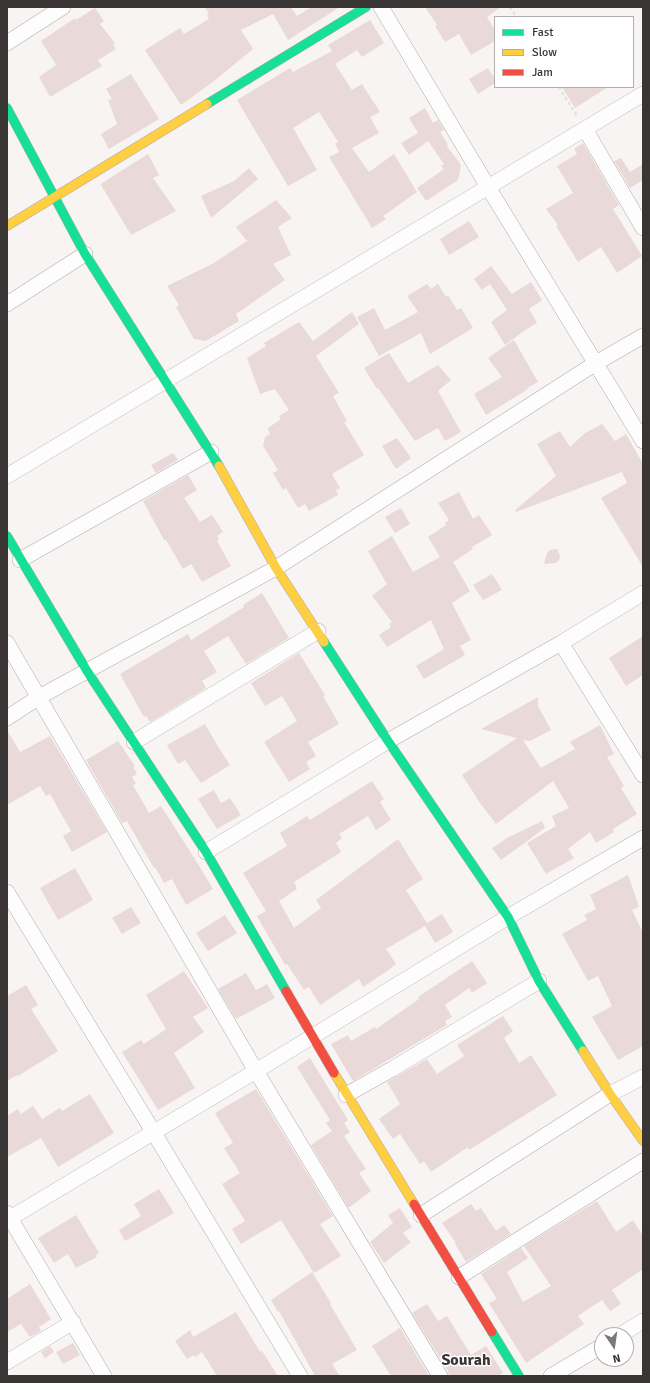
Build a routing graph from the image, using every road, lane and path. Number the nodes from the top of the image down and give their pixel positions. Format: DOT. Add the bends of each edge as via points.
graph roads {
  1 [pos="63,7"];
  2 [pos="366,7"];
  3 [pos="381,7"];
  4 [pos="510,7"];
  5 [pos="515,16"];
  6 [pos="7,42"];
  7 [pos="561,88"];
  8 [pos="643,94"];
  9 [pos="7,108"];
  10 [pos="585,129"];
  11 [pos="488,187"];
  12 [pos="55,198"];
  13 [pos="7,226"];
  14 [pos="643,228"];
  15 [pos="85,254"];
  16 [pos="7,304"];
  17 [pos="643,336"];
  18 [pos="596,363"];
  19 [pos="165,380"];
  20 [pos="643,441"];
  21 [pos="211,452"];
  22 [pos="7,476"];
  23 [pos="7,536"];
  24 [pos="20,560"];
  25 [pos="276,568"];
  26 [pos="643,593"];
  27 [pos="318,631"];
  28 [pos="561,643"];
  29 [pos="7,644"];
  30 [pos="87,671"];
  31 [pos="39,697"];
  32 [pos="7,718"];
  33 [pos="388,741"];
  34 [pos="134,742"];
  35 [pos="643,775"];
  36 [pos="643,838"];
  37 [pos="206,852"];
  38 [pos="7,892"];
  39 [pos="508,917"];
  40 [pos="539,982"];
  41 [pos="312,1037"];
  42 [pos="256,1072"];
  43 [pos="643,1077"];
  44 [pos="610,1094"];
  45 [pos="346,1095"];
  46 [pos="154,1133"];
  47 [pos="643,1141"];
  48 [pos="643,1161"];
  49 [pos="421,1215"];
  50 [pos="8,1218"];
  51 [pos="459,1277"];
  52 [pos="643,1321"];
  53 [pos="73,1322"];
  54 [pos="633,1327"];
  55 [pos="594,1351"];
  56 [pos="7,1362"];
  57 [pos="104,1376"];
  58 [pos="300,1376"];
  59 [pos="440,1376"];
  60 [pos="519,1376"];
  61 [pos="551,1376"];
  1 -- 6 [label="street"];
  2 -- 12 [label="street"];
  3 -- 11 [label="street"];
  4 -- 5 [label="path"];
  7 -- 10 [label="path"];
  8 -- 10 [label="street"];
  9 -- 12 [label="street"];
  10 -- 11 [label="street"];
  10 -- 14 [label="street"];
  11 -- 18 [label="street"];
  11 -- 19 [label="street"];
  12 -- 13 [label="street"];
  12 -- 15 [label="street"];
  15 -- 16 [label="street"];
  15 -- 19 [label="street"];
  17 -- 18 [label="street"];
  18 -- 20 [label="street"];
  18 -- 25 [label="street"];
  19 -- 21 [label="street"];
  19 -- 22 [label="street"];
  21 -- 24 [label="street"];
  21 -- 25 [label="street"];
  23 -- 24 [label="street"];
  24 -- 30 [label="street"];
  25 -- 27 [label="street"];
  25 -- 30 [label="street"];
  26 -- 28 [label="street"];
  27 -- 33 [label="street"];
  27 -- 34 [label="street"];
  28 -- 33 [label="street"];
  28 -- 35 [label="street"];
  29 -- 31 [label="street"];
  30 -- 31 [label="street"];
  30 -- 34 [label="street"];
  31 -- 32 [label="street"];
  31 -- 42 [label="street"];
  33 -- 37 [label="street"];
  33 -- 39 [label="street"];
  34 -- 37 [label="street"];
  36 -- 39 [label="street"];
  37 -- 41 [label="street"];
  38 -- 46 [label="street"];
  39 -- 40 [label="street"];
  39 -- 41 [label="street"];
  40 -- 44 [label="street"];
  40 -- 45 [label="street"];
  41 -- 42 [label="street"];
  41 -- 45 [label="street"];
  42 -- 46 [label="street"];
  42 -- 59 [label="street"];
  43 -- 44 [label="street"];
  44 -- 47 [label="street"];
  44 -- 49 [label="street"];
  45 -- 49 [label="street"];
  46 -- 50 [label="street"];
  46 -- 58 [label="street"];
  48 -- 51 [label="street"];
  49 -- 51 [label="street"];
  50 -- 53 [label="street"];
  51 -- 60 [label="street"];
  52 -- 54 [label="street"];
  53 -- 56 [label="street"];
  53 -- 57 [label="street"];
  55 -- 61 [label="street"];
}
